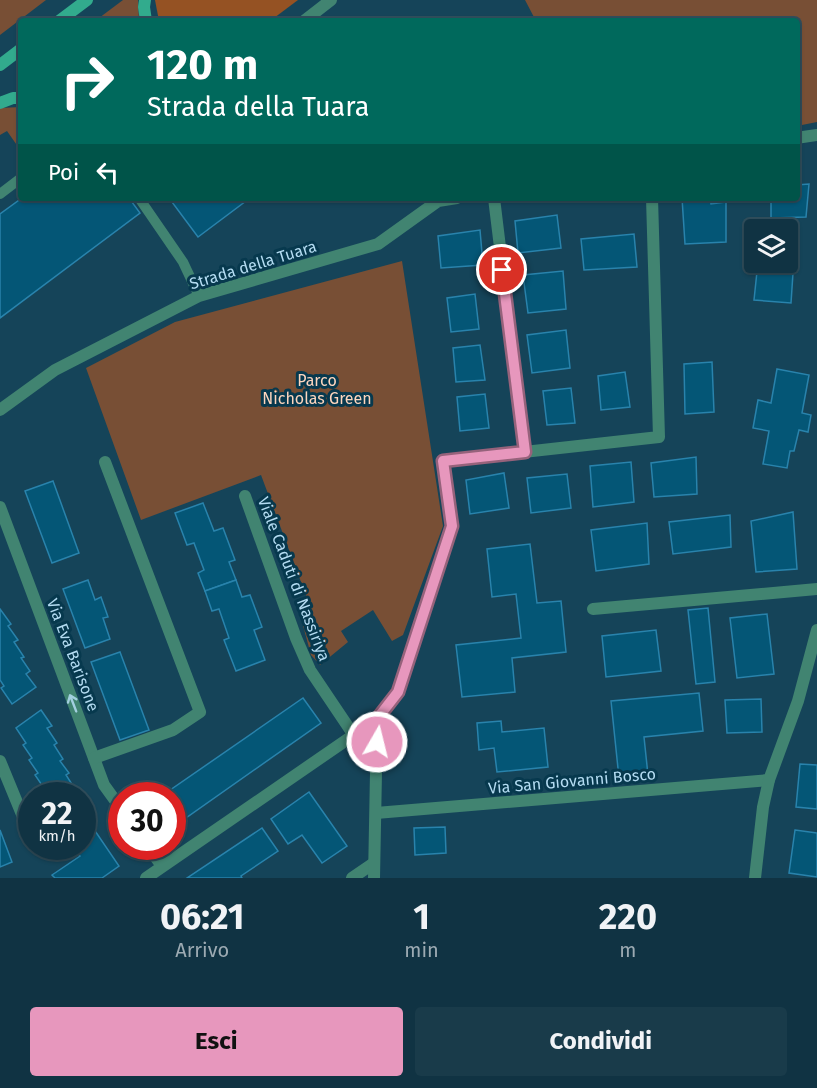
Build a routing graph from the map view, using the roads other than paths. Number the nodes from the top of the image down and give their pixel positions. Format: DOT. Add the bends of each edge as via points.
graph roads {
  1 [pos="87,0"];
  2 [pos="145,0"];
  3 [pos="331,0"];
  4 [pos="63,18"];
  5 [pos="146,18"];
  6 [pos="308,18"];
  7 [pos="18,51"];
  8 [pos="0,65"];
  9 [pos="18,98"];
  10 [pos="0,103"];
  11 [pos="817,135"];
  12 [pos="800,137"];
  13 [pos="18,180"];
  14 [pos="0,194"];
  15 [pos="141,201"];
  16 [pos="438,201"];
  17 [pos="494,201"];
  18 [pos="652,201"];
  19 [pos="199,296"];
  20 [pos="0,410"];
  21 [pos="525,452"];
  22 [pos="105,462"];
  23 [pos="245,496"];
  24 [pos="0,507"];
  25 [pos="817,589"];
  26 [pos="593,609"];
  27 [pos="817,630"];
  28 [pos="377,719"];
  29 [pos="353,734"];
  30 [pos="94,758"];
  31 [pos="0,761"];
  32 [pos="770,780"];
  33 [pos="108,791"];
  34 [pos="18,805"];
  35 [pos="376,813"];
  36 [pos="158,860"];
  37 [pos="374,862"];
  38 [pos="162,866"];
  39 [pos="146,878"];
  40 [pos="352,878"];
  41 [pos="374,878"];
  42 [pos="755,878"];
  1 -- 4 [label="main road"];
  2 -- 5 [label="main road"];
  3 -- 6 [label="street"];
  7 -- 8 [label="main road"];
  9 -- 10 [label="main road"];
  11 -- 12 [label="street"];
  13 -- 14 [label="lane"];
  15 -- 19 [label="lane" via="183,262"];
  16 -- 19 [label="street, Strada della Tuara" via="378,244"];
  17 -- 21 [label="street"];
  18 -- 21 [label="street" via="659,437"];
  19 -- 20 [label="street, Strada della Tuara" via="55,370"];
  21 -- 28 [label="street" via="443,461 452,526 398,692"];
  22 -- 30 [label="street" via="200,712 173,730"];
  23 -- 29 [label="street, Viale Caduti di Nassiriya" via="310,670"];
  30 -- 24 [label="street, Via Eva Barisone, one-way"];
  25 -- 26 [label="street"];
  27 -- 32 [label="street" via="798,701"];
  28 -- 29 [label="street"];
  28 -- 35 [label="street"];
  29 -- 38 [label="street"];
  30 -- 33 [label="street, Via Eva Barisone"];
  31 -- 34 [label="street"];
  32 -- 35 [label="street, Via San Giovanni Bosco"];
  32 -- 42 [label="street"];
  35 -- 37 [label="street"];
  36 -- 38 [label="street"];
  37 -- 40 [label="street"];
  37 -- 41 [label="street"];
  38 -- 39 [label="street"];
}
